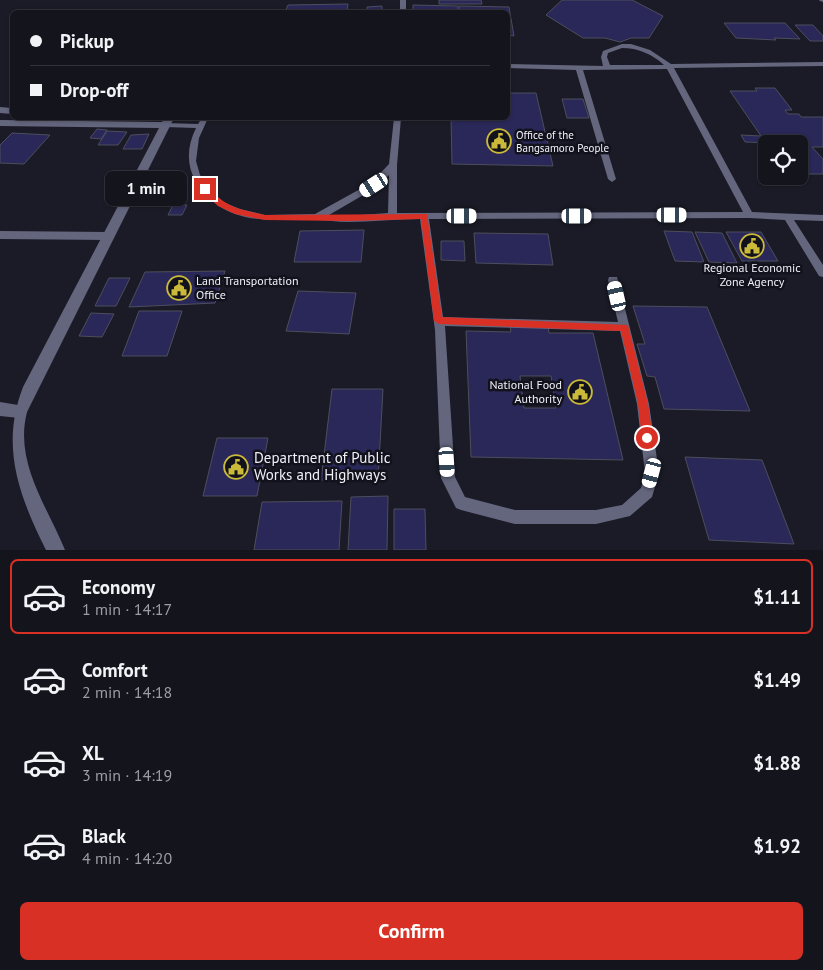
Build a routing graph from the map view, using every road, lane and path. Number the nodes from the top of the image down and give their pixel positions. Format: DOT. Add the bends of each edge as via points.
graph roads {
  1 [pos="823,64"];
  2 [pos="510,66"];
  3 [pos="670,67"];
  4 [pos="579,68"];
  5 [pos="606,68"];
  6 [pos="204,120"];
  7 [pos="397,120"];
  8 [pos="167,121"];
  9 [pos="0,123"];
  10 [pos="200,126"];
  11 [pos="393,165"];
  12 [pos="612,178"];
  13 [pos="749,215"];
  14 [pos="392,216"];
  15 [pos="424,216"];
  16 [pos="787,216"];
  17 [pos="317,217"];
  18 [pos="823,218"];
  19 [pos="0,235"];
  20 [pos="108,236"];
  21 [pos="823,272"];
  22 [pos="613,280"];
  23 [pos="439,321"];
  24 [pos="624,327"];
  25 [pos="0,409"];
  26 [pos="20,411"];
  27 [pos="56,550"];
  1 -- 3 [label="lane"];
  2 -- 4 [label="lane"];
  3 -- 5 [label="lane"];
  3 -- 5 [label="lane" via="656,54 636,47 611,48 605,52"];
  3 -- 13 [label="lane"];
  4 -- 5 [label="lane"];
  4 -- 12 [label="lane"];
  6 -- 10 [label="lane"];
  7 -- 11 [label="lane"];
  8 -- 9 [label="street"];
  8 -- 10 [label="lane"];
  8 -- 20 [label="street"];
  10 -- 17 [label="lane" via="192,161 205,189 220,204 265,218"];
  11 -- 14 [label="lane"];
  11 -- 17 [label="lane" via="374,185"];
  13 -- 15 [label="lane"];
  13 -- 16 [label="lane"];
  14 -- 15 [label="lane"];
  14 -- 17 [label="lane"];
  15 -- 23 [label="lane"];
  16 -- 18 [label="lane"];
  16 -- 21 [label="lane"];
  19 -- 20 [label="street"];
  20 -- 26 [label="street"];
  22 -- 24 [label="lane"];
  23 -- 24 [label="lane"];
  23 -- 24 [label="lane" via="448,478 460,503 515,517 596,517 625,512 647,492 652,473 643,404"];
  25 -- 26 [label="street"];
  26 -- 27 [label="street" via="16,438 26,481"];
}
